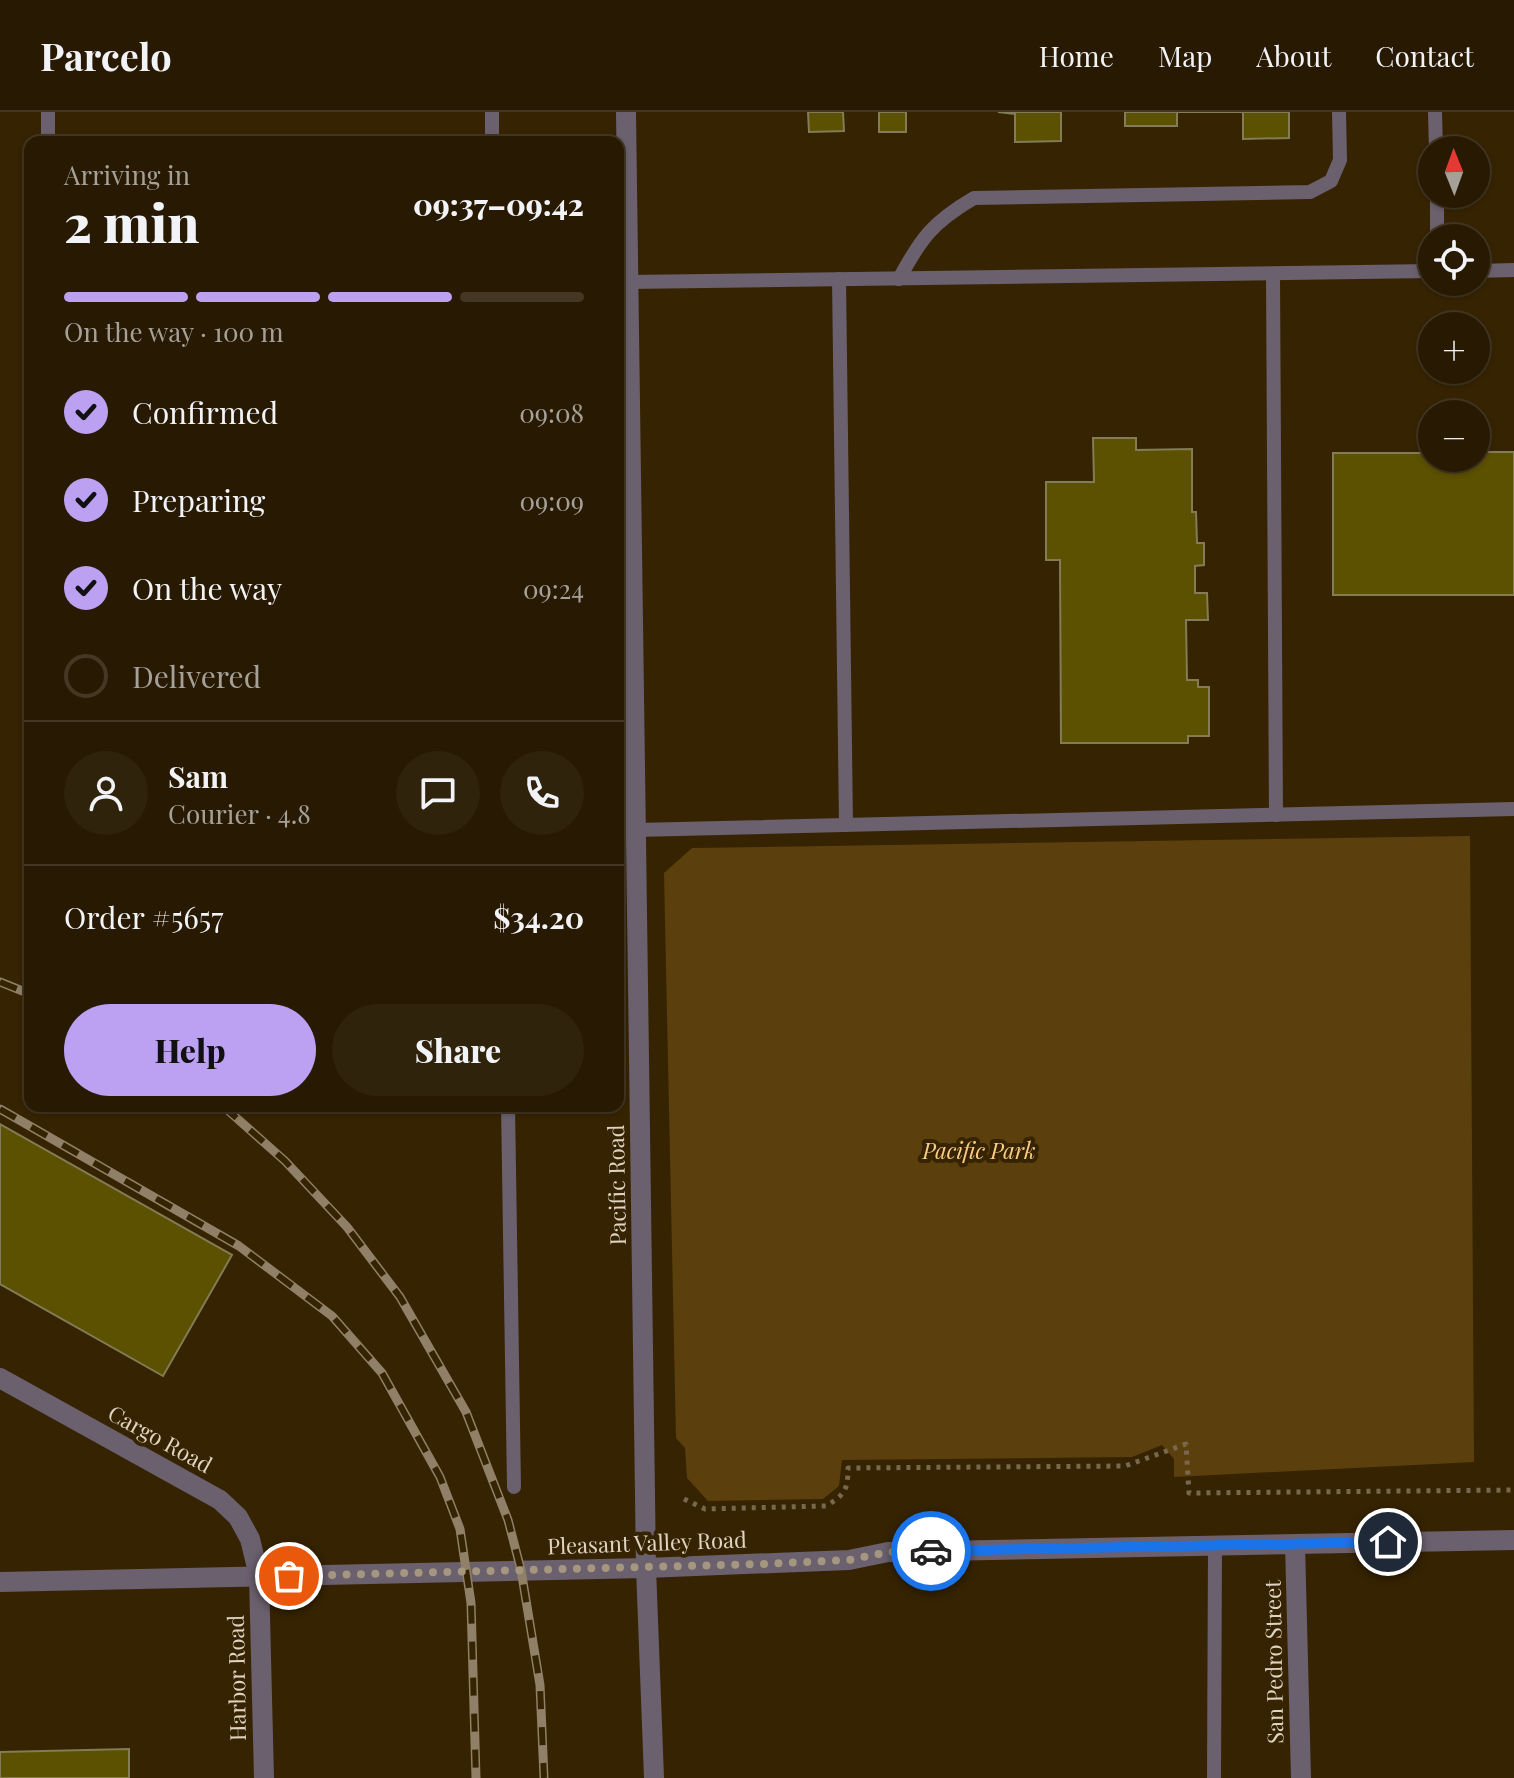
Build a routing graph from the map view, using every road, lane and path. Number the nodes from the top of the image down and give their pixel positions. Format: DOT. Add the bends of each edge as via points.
graph roads {
  1 [pos="48,112"];
  2 [pos="492,112"];
  3 [pos="626,112"];
  4 [pos="1339,112"];
  5 [pos="1435,112"];
  6 [pos="48,136"];
  7 [pos="492,136"];
  8 [pos="1436,136"];
  9 [pos="1514,270"];
  10 [pos="1418,271"];
  11 [pos="1490,271"];
  12 [pos="1273,274"];
  13 [pos="839,279"];
  14 [pos="899,279"];
  15 [pos="628,282"];
  16 [pos="1514,809"];
  17 [pos="1276,815"];
  18 [pos="846,825"];
  19 [pos="635,830"];
  20 [pos="508,1112"];
  21 [pos="0,1378"];
  22 [pos="514,1487"];
  23 [pos="1514,1490"];
  24 [pos="684,1499"];
  25 [pos="1514,1540"];
  26 [pos="1295,1544"];
  27 [pos="1215,1545"];
  28 [pos="646,1568"];
  29 [pos="259,1576"];
  30 [pos="0,1582"];
  31 [pos="264,1778"];
  32 [pos="654,1778"];
  33 [pos="1214,1778"];
  34 [pos="1301,1778"];
  1 -- 6 [label="lane"];
  2 -- 7 [label="lane"];
  3 -- 15 [label="street, Pacific Road"];
  4 -- 14 [label="lane" via="1340,160 1331,181 1310,192 974,198 943,217 917,244"];
  5 -- 8 [label="lane"];
  9 -- 11 [label="lane"];
  10 -- 12 [label="lane"];
  12 -- 14 [label="lane"];
  12 -- 17 [label="lane"];
  13 -- 14 [label="lane"];
  13 -- 15 [label="lane"];
  13 -- 18 [label="lane"];
  15 -- 19 [label="street, Pacific Road"];
  16 -- 17 [label="lane"];
  17 -- 18 [label="lane"];
  18 -- 19 [label="lane"];
  19 -- 28 [label="street, Pacific Road"];
  20 -- 22 [label="lane"];
  21 -- 29 [label="street, Cargo Road" via="220,1500 250,1539"];
  23 -- 24 [label="path" via="1189,1493 1186,1444 1125,1466 848,1468 842,1496 826,1506 705,1509"];
  25 -- 26 [label="street, Pleasant Valley Road"];
  26 -- 27 [label="street, Pleasant Valley Road"];
  26 -- 34 [label="street, San Pedro Street"];
  27 -- 28 [label="street, Pleasant Valley Road" via="888,1552 849,1560"];
  27 -- 33 [label="lane"];
  28 -- 29 [label="street, Pleasant Valley Road"];
  28 -- 32 [label="street, Pacific Road"];
  29 -- 30 [label="street, Pleasant Valley Road"];
  29 -- 31 [label="street, Harbor Road"];
}
